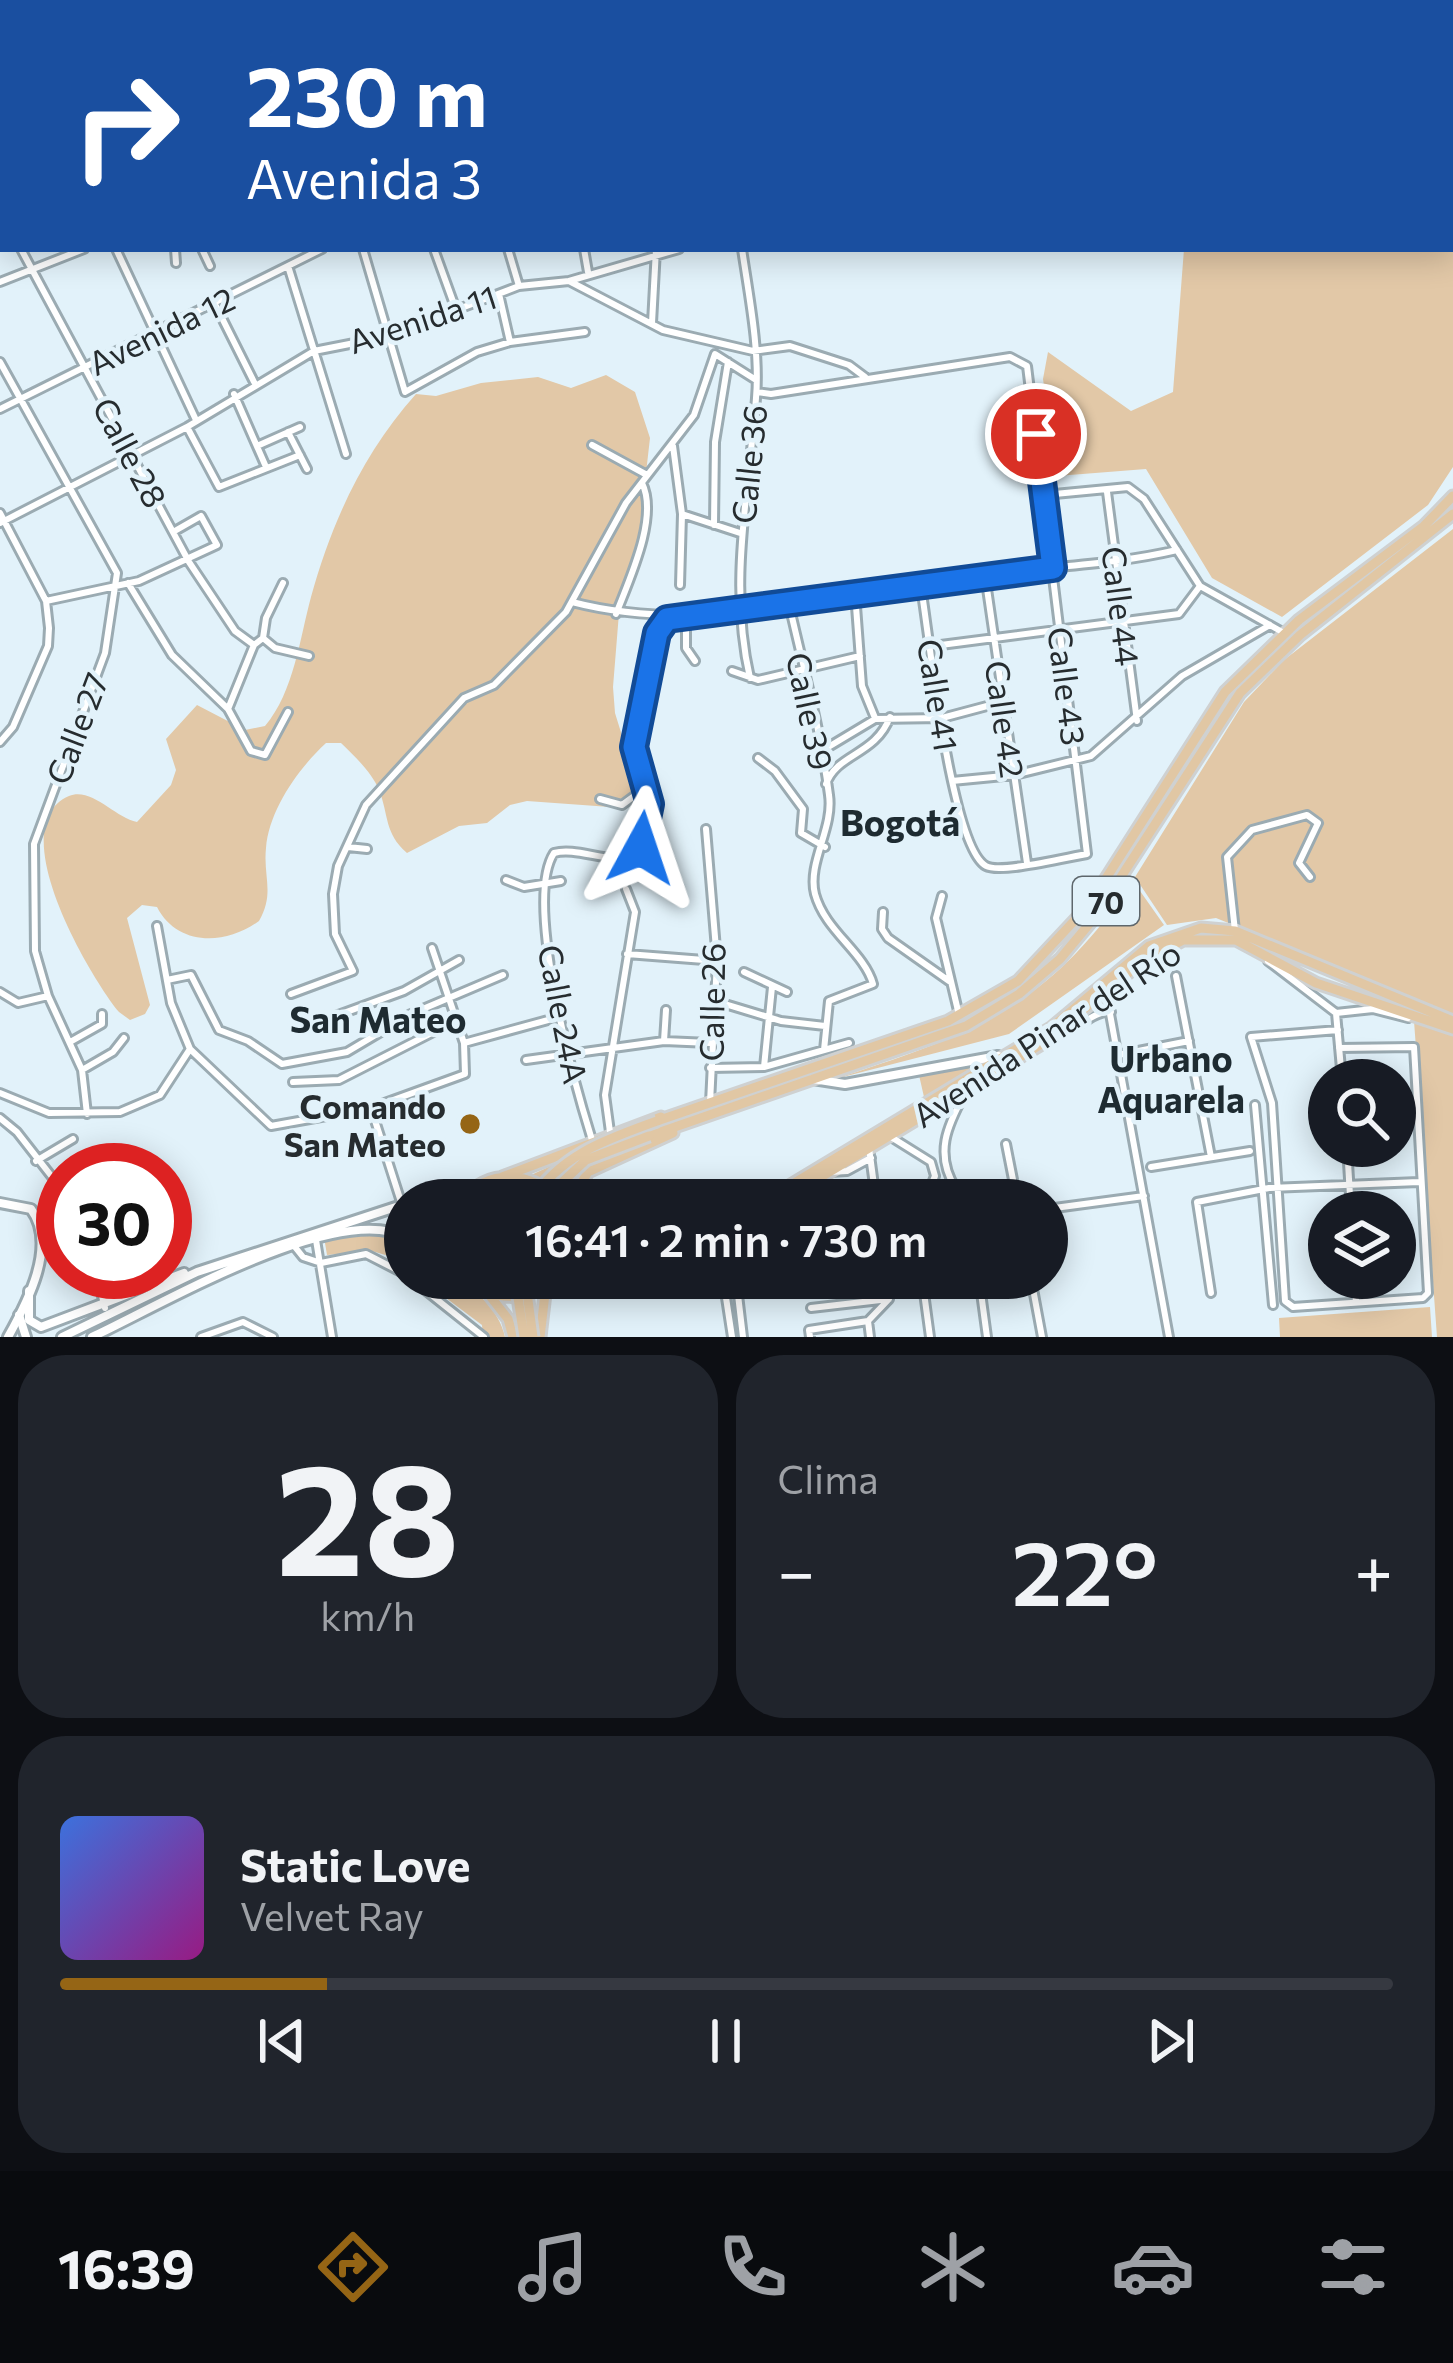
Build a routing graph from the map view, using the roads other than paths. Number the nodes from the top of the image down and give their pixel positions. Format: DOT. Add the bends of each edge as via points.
graph roads {
  1 [pos="23,252"];
  2 [pos="76,252"];
  3 [pos="117,252"];
  4 [pos="175,252"];
  5 [pos="203,252"];
  6 [pos="316,252"];
  7 [pos="364,252"];
  8 [pos="435,252"];
  9 [pos="509,252"];
  10 [pos="585,252"];
  11 [pos="656,252"];
  12 [pos="742,252"];
  13 [pos="176,263"];
  14 [pos="210,266"];
  15 [pos="288,266"];
  16 [pos="34,267"];
  17 [pos="588,272"];
  18 [pos="569,281"];
  19 [pos="0,282"];
  20 [pos="519,286"];
  21 [pos="499,294"];
  22 [pos="216,306"];
  23 [pos="455,307"];
  24 [pos="652,325"];
  25 [pos="152,331"];
  26 [pos="585,332"];
  27 [pos="385,337"];
  28 [pos="509,342"];
  29 [pos="717,343"];
  30 [pos="314,351"];
  31 [pos="753,351"];
  32 [pos="715,354"];
  33 [pos="728,361"];
  34 [pos="0,362"];
  35 [pos="86,366"];
  36 [pos="865,377"];
  37 [pos="756,380"];
  38 [pos="254,382"];
  39 [pos="757,392"];
  40 [pos="234,394"];
  41 [pos="20,399"];
  42 [pos="0,409"];
  43 [pos="196,421"];
  44 [pos="187,427"];
  45 [pos="300,427"];
  46 [pos="288,432"];
  47 [pos="592,445"];
  48 [pos="257,446"];
  49 [pos="673,446"];
  50 [pos="133,452"];
  51 [pos="346,454"];
  52 [pos="300,455"];
  53 [pos="266,467"];
  54 [pos="307,470"];
  55 [pos="645,479"];
  56 [pos="69,485"];
  57 [pos="1107,492"];
  58 [pos="1044,495"];
  59 [pos="1453,496"];
  60 [pos="682,514"];
  61 [pos="1453,514"];
  62 [pos="1,519"];
  63 [pos="713,525"];
  64 [pos="173,532"];
  65 [pos="740,533"];
  66 [pos="1177,550"];
  67 [pos="189,562"];
  68 [pos="1117,564"];
  69 [pos="1053,568"];
  70 [pos="986,575"];
  71 [pos="283,583"];
  72 [pos="128,584"];
  73 [pos="680,585"];
  74 [pos="1201,586"];
  75 [pos="118,587"];
  76 [pos="921,587"];
  77 [pos="855,593"];
  78 [pos="46,601"];
  79 [pos="572,602"];
  80 [pos="789,604"];
  81 [pos="740,611"];
  82 [pos="616,614"];
  83 [pos="686,617"];
  84 [pos="667,619"];
  85 [pos="1270,625"];
  86 [pos="1125,626"];
  87 [pos="1061,633"];
  88 [pos="1284,633"];
  89 [pos="263,638"];
  90 [pos="995,640"];
  91 [pos="254,645"];
  92 [pos="932,646"];
  93 [pos="309,656"];
  94 [pos="860,656"];
  95 [pos="695,661"];
  96 [pos="804,670"];
  97 [pos="732,671"];
  98 [pos="750,678"];
  99 [pos="1004,701"];
  100 [pos="228,709"];
  101 [pos="288,712"];
  102 [pos="890,717"];
  103 [pos="941,718"];
  104 [pos="875,719"];
  105 [pos="1137,721"];
  106 [pos="0,742"];
  107 [pos="820,752"];
  108 [pos="758,758"];
  109 [pos="1077,762"];
  110 [pos="1014,775"];
  111 [pos="952,781"];
  112 [pos="826,784"];
  113 [pos="645,788"];
  114 [pos="600,799"];
  115 [pos="706,829"];
  116 [pos="348,847"];
  117 [pos="825,847"];
  118 [pos="367,849"];
  119 [pos="1027,862"];
  120 [pos="1310,877"];
  121 [pos="506,880"];
  122 [pos="561,881"];
  123 [pos="542,887"];
  124 [pos="626,890"];
  125 [pos="942,896"];
  126 [pos="883,912"];
  127 [pos="157,926"];
  128 [pos="1236,935"];
  129 [pos="432,948"];
  130 [pos="627,954"];
  131 [pos="459,960"];
  132 [pos="717,962"];
  133 [pos="1323,967"];
  134 [pos="441,972"];
  135 [pos="744,972"];
  136 [pos="503,975"];
  137 [pos="1176,976"];
  138 [pos="1352,979"];
  139 [pos="167,980"];
  140 [pos="950,981"];
  141 [pos="1316,983"];
  142 [pos="772,987"];
  143 [pos="0,992"];
  144 [pos="787,992"];
  145 [pos="1106,992"];
  146 [pos="291,994"];
  147 [pos="1346,994"];
  148 [pos="48,996"];
  149 [pos="448,996"];
  150 [pos="715,1001"];
  151 [pos="666,1010"];
  152 [pos="1111,1012"];
  153 [pos="1336,1013"];
  154 [pos="102,1014"];
  155 [pos="960,1016"];
  156 [pos="559,1017"];
  157 [pos="767,1017"];
  158 [pos="457,1020"];
  159 [pos="1434,1022"];
  160 [pos="1453,1025"];
  161 [pos="308,1026"];
  162 [pos="826,1027"];
  163 [pos="1338,1030"];
  164 [pos="1060,1031"];
  165 [pos="124,1038"];
  166 [pos="664,1041"];
  167 [pos="1189,1041"];
  168 [pos="70,1042"];
  169 [pos="464,1042"];
  170 [pos="710,1043"];
  171 [pos="849,1043"];
  172 [pos="614,1046"];
  173 [pos="1340,1048"];
  174 [pos="190,1049"];
  175 [pos="824,1050"];
  176 [pos="568,1052"];
  177 [pos="1118,1055"];
  178 [pos="998,1056"];
  179 [pos="1341,1059"];
  180 [pos="526,1060"];
  181 [pos="710,1067"];
  182 [pos="764,1067"];
  183 [pos="82,1070"];
  184 [pos="813,1079"];
  185 [pos="293,1082"];
  186 [pos="968,1088"];
  187 [pos="0,1093"];
  188 [pos="710,1103"];
  189 [pos="1255,1105"];
  190 [pos="371,1108"];
  191 [pos="87,1114"];
  192 [pos="672,1116"];
  193 [pos="0,1118"];
  194 [pos="694,1121"];
  195 [pos="610,1132"];
  196 [pos="888,1136"];
  197 [pos="73,1139"];
  198 [pos="592,1140"];
  199 [pos="66,1143"];
  200 [pos="1006,1144"];
  201 [pos="1250,1150"];
  202 [pos="870,1153"];
  203 [pos="1211,1157"];
  204 [pos="36,1160"];
  205 [pos="1151,1167"];
  206 [pos="1349,1167"];
  207 [pos="502,1177"];
  208 [pos="395,1179"];
  209 [pos="496,1179"];
  210 [pos="515,1179"];
  211 [pos="548,1179"];
  212 [pos="566,1179"];
  213 [pos="584,1179"];
  214 [pos="800,1179"];
  215 [pos="817,1179"];
  216 [pos="873,1179"];
  217 [pos="933,1179"];
  218 [pos="950,1179"];
  219 [pos="1013,1179"];
  220 [pos="1419,1182"];
  221 [pos="1350,1186"];
  222 [pos="1273,1188"];
  223 [pos="1350,1191"];
  224 [pos="1144,1196"];
  225 [pos="0,1203"];
  226 [pos="1068,1206"];
  227 [pos="384,1211"];
  228 [pos="384,1232"];
  229 [pos="316,1240"];
  230 [pos="295,1246"];
  231 [pos="321,1263"];
  232 [pos="384,1263"];
  233 [pos="197,1272"];
  234 [pos="29,1291"];
  235 [pos="1210,1293"];
  236 [pos="104,1299"];
  237 [pos="437,1299"];
  238 [pos="492,1299"];
  239 [pos="518,1299"];
  240 [pos="529,1299"];
  241 [pos="548,1299"];
  242 [pos="726,1299"];
  243 [pos="738,1299"];
  244 [pos="881,1299"];
  245 [pos="888,1299"];
  246 [pos="925,1299"];
  247 [pos="982,1299"];
  248 [pos="1035,1299"];
  249 [pos="1356,1299"];
  250 [pos="1356,1302"];
  251 [pos="1273,1305"];
  252 [pos="106,1307"];
  253 [pos="811,1308"];
  254 [pos="19,1315"];
  255 [pos="868,1321"];
  256 [pos="741,1324"];
  257 [pos="54,1325"];
  258 [pos="730,1325"];
  259 [pos="8,1337"];
  260 [pos="26,1337"];
  261 [pos="40,1337"];
  262 [pos="62,1337"];
  263 [pos="92,1337"];
  264 [pos="201,1337"];
  265 [pos="273,1337"];
  266 [pos="332,1337"];
  267 [pos="484,1337"];
  268 [pos="513,1337"];
  269 [pos="524,1337"];
  270 [pos="537,1337"];
  271 [pos="732,1337"];
  272 [pos="743,1337"];
  273 [pos="810,1337"];
  274 [pos="870,1337"];
  275 [pos="930,1337"];
  276 [pos="987,1337"];
  277 [pos="1042,1337"];
  278 [pos="1169,1337"];
  1 -- 16 [label="street, Calle 28"];
  2 -- 16 [label="street"];
  3 -- 25 [label="street"];
  4 -- 13 [label="street"];
  5 -- 14 [label="street"];
  6 -- 15 [label="street, Avenida 12"];
  7 -- 27 [label="street"];
  8 -- 23 [label="street"];
  9 -- 20 [label="street"];
  10 -- 17 [label="street"];
  11 -- 17 [label="street"];
  11 -- 24 [label="street"];
  12 -- 31 [label="street, Calle 36"];
  15 -- 22 [label="street, Avenida 12"];
  15 -- 30 [label="street"];
  16 -- 19 [label="street"];
  16 -- 35 [label="street, Calle 28"];
  17 -- 18 [label="street"];
  18 -- 20 [label="street, Avenida 11"];
  18 -- 24 [label="street"];
  20 -- 21 [label="street, Avenida 11"];
  21 -- 23 [label="street, Avenida 11"];
  21 -- 28 [label="street"];
  22 -- 25 [label="street, Avenida 12"];
  22 -- 38 [label="street"];
  23 -- 27 [label="street, Avenida 11"];
  24 -- 29 [label="street"];
  25 -- 35 [label="street, Avenida 12"];
  25 -- 43 [label="street"];
  26 -- 28 [label="street"];
  27 -- 28 [label="street" via="408,393 449,365"];
  27 -- 30 [label="street, Avenida 11"];
  29 -- 31 [label="street"];
  29 -- 32 [label="street"];
  30 -- 38 [label="street, Avenida 11"];
  30 -- 51 [label="street"];
  31 -- 36 [label="street" via="790,346"];
  31 -- 37 [label="street, Calle 36"];
  32 -- 33 [label="street"];
  32 -- 49 [label="street" via="694,415"];
  33 -- 37 [label="street"];
  33 -- 63 [label="street"];
  34 -- 41 [label="street"];
  35 -- 41 [label="street, Avenida 12"];
  35 -- 50 [label="street, Calle 28"];
  36 -- 39 [label="street, Calle 43"];
  36 -- 58 [label="street, Calle 43" via="1018,359 1027,366"];
  37 -- 39 [label="street, Calle 36"];
  38 -- 40 [label="street, Avenida 11"];
  39 -- 65 [label="street, Calle 36"];
  40 -- 43 [label="street, Avenida 11"];
  40 -- 48 [label="street"];
  41 -- 42 [label="street, Avenida 12"];
  41 -- 56 [label="street"];
  43 -- 44 [label="street, Avenida 11"];
  44 -- 50 [label="street, Avenida 11"];
  44 -- 53 [label="street" via="219,487"];
  45 -- 46 [label="street"];
  46 -- 48 [label="street"];
  46 -- 52 [label="street"];
  47 -- 55 [label="street"];
  48 -- 53 [label="street"];
  49 -- 55 [label="street"];
  49 -- 60 [label="street"];
  50 -- 56 [label="street, Avenida 11"];
  50 -- 64 [label="street, Calle 28"];
  52 -- 53 [label="street"];
  52 -- 54 [label="street"];
  55 -- 79 [label="street"];
  55 -- 82 [label="street" via="640,539"];
  56 -- 62 [label="street, Avenida 11"];
  56 -- 75 [label="street"];
  57 -- 58 [label="street"];
  57 -- 66 [label="street" via="1137,492"];
  57 -- 68 [label="street, Calle 44"];
  58 -- 69 [label="street, Calle 43"];
  59 -- 88 [label="main road, 70"];
  60 -- 63 [label="street"];
  60 -- 73 [label="street"];
  61 -- 184 [label="main road, 70" via="1240,693 1095,917 1043,974 967,1026"];
  62 -- 78 [label="street"];
  63 -- 65 [label="street"];
  64 -- 67 [label="street, Calle 28"];
  64 -- 67 [label="street" via="201,517 215,547"];
  65 -- 81 [label="street, Calle 36"];
  66 -- 68 [label="street"];
  66 -- 74 [label="street"];
  67 -- 72 [label="street"];
  67 -- 91 [label="street, Calle 28" via="235,631"];
  68 -- 69 [label="street"];
  68 -- 86 [label="street, Calle 44"];
  69 -- 70 [label="street"];
  69 -- 87 [label="street, Calle 43"];
  70 -- 76 [label="street"];
  70 -- 90 [label="street, Calle 42"];
  71 -- 89 [label="street"];
  72 -- 75 [label="street"];
  72 -- 100 [label="street" via="172,655"];
  74 -- 85 [label="street"];
  74 -- 86 [label="street" via="1179,614"];
  75 -- 78 [label="street"];
  75 -- 148 [label="street, Calle 27" via="105,653 34,844 35,952"];
  76 -- 77 [label="street"];
  76 -- 92 [label="street, Calle 41"];
  77 -- 80 [label="street"];
  77 -- 94 [label="street"];
  78 -- 106 [label="street" via="48,646"];
  79 -- 82 [label="street"];
  79 -- 116 [label="street" via="548,636 494,685 464,698 429,735 366,806"];
  80 -- 81 [label="street"];
  80 -- 96 [label="street, Calle 39"];
  81 -- 83 [label="street"];
  81 -- 98 [label="street, Calle 36"];
  82 -- 84 [label="street"];
  83 -- 84 [label="street"];
  83 -- 95 [label="street" via="686,648"];
  84 -- 113 [label="street" via="657,633 634,747"];
  85 -- 88 [label="street"];
  85 -- 105 [label="street" via="1192,669"];
  86 -- 87 [label="street"];
  86 -- 105 [label="street, Calle 44"];
  87 -- 90 [label="street"];
  87 -- 109 [label="street, Calle 43"];
  88 -- 155 [label="main road, 70" via="1208,714 1066,936 1018,981"];
  89 -- 91 [label="street"];
  89 -- 93 [label="street"];
  90 -- 92 [label="street"];
  90 -- 99 [label="street, Calle 42"];
  91 -- 100 [label="street"];
  92 -- 103 [label="street, Calle 41"];
  94 -- 96 [label="street"];
  94 -- 104 [label="street"];
  96 -- 98 [label="street"];
  96 -- 107 [label="street, Calle 39"];
  97 -- 98 [label="street"];
  99 -- 103 [label="street"];
  99 -- 110 [label="street, Calle 42"];
  100 -- 101 [label="street" via="259,756"];
  102 -- 103 [label="street"];
  102 -- 104 [label="street"];
  102 -- 112 [label="street" via="880,740 833,767"];
  103 -- 111 [label="street, Calle 41"];
  104 -- 107 [label="street"];
  105 -- 109 [label="street"];
  107 -- 112 [label="street, Calle 39"];
  108 -- 117 [label="street" via="803,809 803,836"];
  109 -- 110 [label="street"];
  109 -- 119 [label="street, Calle 43" via="1088,851"];
  110 -- 111 [label="street"];
  110 -- 119 [label="street, Calle 42"];
  111 -- 119 [label="street, Calle 41" via="986,866"];
  112 -- 117 [label="street, Calle 39"];
  113 -- 114 [label="street" via="622,805"];
  113 -- 123 [label="street" via="650,814 638,854 554,853"];
  115 -- 132 [label="street, Calle 26"];
  116 -- 118 [label="street"];
  116 -- 146 [label="street" via="332,919 352,970"];
  117 -- 162 [label="street, Calle 39" via="813,880 817,900 868,965 872,987 832,998"];
  120 -- 128 [label="street" via="1299,863 1318,823 1307,815 1252,830 1227,857"];
  121 -- 123 [label="street"];
  122 -- 123 [label="street"];
  123 -- 156 [label="street, Calle 24A"];
  124 -- 130 [label="street" via="634,912"];
  125 -- 140 [label="street" via="936,918"];
  126 -- 140 [label="street" via="888,938"];
  127 -- 139 [label="street"];
  128 -- 133 [label="main road, Avenida Pinar del Río"];
  128 -- 141 [label="main road, Avenida Pinar del Río"];
  128 -- 145 [label="main road, Avenida Pinar del Río" via="1169,946"];
  128 -- 153 [label="street"];
  128 -- 178 [label="main road, Avenida Pinar del Río" via="1201,928 1149,946 1051,1028"];
  129 -- 134 [label="street"];
  130 -- 132 [label="street"];
  130 -- 172 [label="street"];
  131 -- 134 [label="street"];
  132 -- 150 [label="street, Calle 26"];
  133 -- 138 [label="main road, Avenida Pinar del Río"];
  133 -- 141 [label="main road" via="1326,980"];
  134 -- 149 [label="street"];
  134 -- 161 [label="street"];
  135 -- 142 [label="street"];
  136 -- 149 [label="street"];
  137 -- 167 [label="street"];
  138 -- 147 [label="main road" via="1340,983"];
  138 -- 160 [label="main road, Avenida Pinar del Río"];
  139 -- 149 [label="street" via="191,975 219,1030 282,1064 347,1052"];
  139 -- 174 [label="street"];
  140 -- 155 [label="street"];
  141 -- 147 [label="main road, Avenida Pinar del Río"];
  142 -- 144 [label="street"];
  142 -- 157 [label="street"];
  143 -- 148 [label="street" via="18,1003"];
  145 -- 152 [label="street"];
  145 -- 164 [label="main road, Avenida Pinar del Río"];
  147 -- 159 [label="main road, Avenida Pinar del Río"];
  148 -- 168 [label="street, Calle 27"];
  149 -- 158 [label="street"];
  150 -- 157 [label="street"];
  150 -- 170 [label="street, Calle 26"];
  151 -- 166 [label="street"];
  152 -- 164 [label="street"];
  152 -- 177 [label="street"];
  153 -- 159 [label="street" via="1373,1009"];
  153 -- 163 [label="street"];
  154 -- 168 [label="street" via="102,1024"];
  155 -- 188 [label="main road, 70"];
  156 -- 169 [label="street"];
  156 -- 176 [label="street, Calle 24A"];
  157 -- 162 [label="street"];
  157 -- 182 [label="street"];
  158 -- 169 [label="street"];
  158 -- 185 [label="street" via="339,1080"];
  159 -- 160 [label="main road, Avenida Pinar del Río"];
  162 -- 175 [label="street"];
  163 -- 173 [label="street"];
  163 -- 222 [label="street" via="1251,1037 1272,1103"];
  164 -- 186 [label="main road, Avenida Pinar del Río"];
  165 -- 183 [label="street"];
  166 -- 170 [label="street"];
  166 -- 172 [label="street"];
  167 -- 177 [label="street"];
  167 -- 203 [label="street"];
  168 -- 183 [label="street, Calle 27"];
  169 -- 190 [label="street" via="465,1074"];
  170 -- 181 [label="street, Calle 26"];
  171 -- 175 [label="street"];
  172 -- 176 [label="street"];
  172 -- 195 [label="street" via="605,1096"];
  173 -- 179 [label="street"];
  173 -- 220 [label="street" via="1414,1047"];
  174 -- 190 [label="street" via="271,1126"];
  174 -- 191 [label="street" via="160,1095 120,1112"];
  175 -- 182 [label="street"];
  176 -- 180 [label="street"];
  176 -- 198 [label="street, Calle 24A"];
  177 -- 224 [label="street"];
  178 -- 184 [label="main road" via="845,1084"];
  178 -- 214 [label="main road, Avenida Pinar del Río"];
  181 -- 182 [label="street"];
  181 -- 188 [label="street, Calle 26"];
  183 -- 191 [label="street, Calle 27"];
  184 -- 194 [label="main road, 70"];
  186 -- 196 [label="main road, Avenida Pinar del Río"];
  186 -- 218 [label="street" via="944,1136"];
  187 -- 191 [label="street" via="50,1113"];
  188 -- 192 [label="main road, 70"];
  189 -- 222 [label="street"];
  190 -- 208 [label="street"];
  192 -- 195 [label="main road"];
  192 -- 211 [label="main road, 70, bridge" via="580,1152"];
  193 -- 204 [label="street"];
  194 -- 212 [label="main road, 70, bridge" via="586,1160"];
  194 -- 213 [label="main road"];
  195 -- 198 [label="main road"];
  196 -- 202 [label="main road, Avenida Pinar del Río"];
  196 -- 217 [label="street" via="931,1162"];
  197 -- 199 [label="street"];
  198 -- 207 [label="main road"];
  200 -- 219 [label="street"];
  201 -- 203 [label="street"];
  202 -- 215 [label="main road, Avenida Pinar del Río"];
  202 -- 216 [label="street"];
  203 -- 205 [label="street"];
  206 -- 221 [label="street"];
  207 -- 209 [label="main road"];
  207 -- 210 [label="main road"];
  220 -- 221 [label="street"];
  220 -- 250 [label="street" via="1427,1294"];
  221 -- 222 [label="street"];
  221 -- 223 [label="street"];
  222 -- 235 [label="street" via="1196,1203"];
  222 -- 250 [label="street" via="1287,1304"];
  222 -- 251 [label="street"];
  224 -- 226 [label="street"];
  224 -- 278 [label="street"];
  225 -- 234 [label="main road" via="26,1206 40,1226"];
  227 -- 233 [label="main road"];
  228 -- 229 [label="main road" via="364,1227"];
  229 -- 230 [label="main road"];
  229 -- 231 [label="street"];
  230 -- 231 [label="street"];
  230 -- 263 [label="main road" via="187,1287"];
  231 -- 232 [label="street" via="366,1254"];
  231 -- 266 [label="street"];
  233 -- 252 [label="main road" via="172,1275"];
  233 -- 262 [label="main road"];
  234 -- 254 [label="main road"];
  234 -- 257 [label="main road" via="29,1320"];
  236 -- 252 [label="street"];
  237 -- 267 [label="street"];
  238 -- 268 [label="main road"];
  239 -- 269 [label="main road, bridge"];
  240 -- 270 [label="main road, bridge"];
  241 -- 270 [label="main road"];
  242 -- 258 [label="street"];
  243 -- 256 [label="street"];
  244 -- 253 [label="street"];
  245 -- 255 [label="street"];
  246 -- 275 [label="street"];
  247 -- 276 [label="street"];
  248 -- 277 [label="street"];
  249 -- 250 [label="street"];
  252 -- 257 [label="main road"];
  254 -- 259 [label="main road"];
  254 -- 260 [label="main road"];
  255 -- 273 [label="street" via="809,1330"];
  255 -- 274 [label="street"];
  256 -- 258 [label="street"];
  256 -- 272 [label="street"];
  257 -- 261 [label="main road"];
  258 -- 271 [label="street"];
  264 -- 265 [label="street" via="243,1322"];
}
